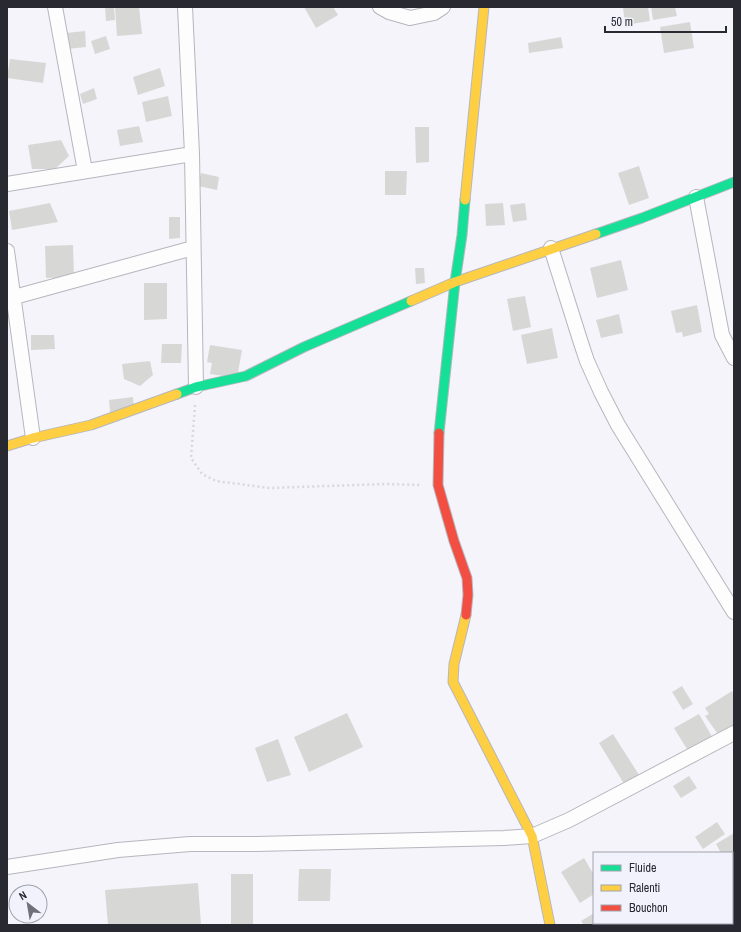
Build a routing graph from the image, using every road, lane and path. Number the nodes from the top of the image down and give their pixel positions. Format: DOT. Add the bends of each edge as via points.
graph roads {
  1 [pos="55,7"];
  2 [pos="185,7"];
  3 [pos="380,7"];
  4 [pos="443,7"];
  5 [pos="484,7"];
  6 [pos="192,154"];
  7 [pos="85,171"];
  8 [pos="734,182"];
  9 [pos="7,184"];
  10 [pos="696,197"];
  11 [pos="193,248"];
  12 [pos="551,248"];
  13 [pos="7,251"];
  14 [pos="455,282"];
  15 [pos="10,298"];
  16 [pos="734,358"];
  17 [pos="196,387"];
  18 [pos="33,438"];
  19 [pos="7,446"];
  20 [pos="438,485"];
  21 [pos="734,612"];
  22 [pos="734,734"];
  23 [pos="532,836"];
  24 [pos="7,867"];
  25 [pos="550,925"];
  1 -- 7 [label="street"];
  2 -- 6 [label="street"];
  3 -- 4 [label="street" via="410,18 434,13"];
  5 -- 14 [label="street" via="462,235"];
  6 -- 7 [label="street"];
  6 -- 11 [label="street"];
  7 -- 9 [label="street"];
  8 -- 10 [label="street"];
  10 -- 12 [label="street"];
  10 -- 16 [label="street" via="722,335"];
  11 -- 15 [label="street"];
  11 -- 17 [label="street"];
  12 -- 14 [label="street"];
  12 -- 21 [label="street" via="587,361 601,392 618,425"];
  13 -- 15 [label="street"];
  14 -- 17 [label="street" via="304,347 246,376"];
  14 -- 20 [label="street" via="440,417"];
  15 -- 18 [label="street"];
  17 -- 18 [label="street" via="91,424"];
  17 -- 20 [label="path" via="191,458 202,474 216,481 269,488"];
  18 -- 19 [label="street"];
  20 -- 23 [label="street" via="467,578 467,608 454,664 453,682"];
  22 -- 23 [label="street" via="569,820"];
  23 -- 24 [label="street" via="190,844 118,850"];
  23 -- 25 [label="street"];
}
